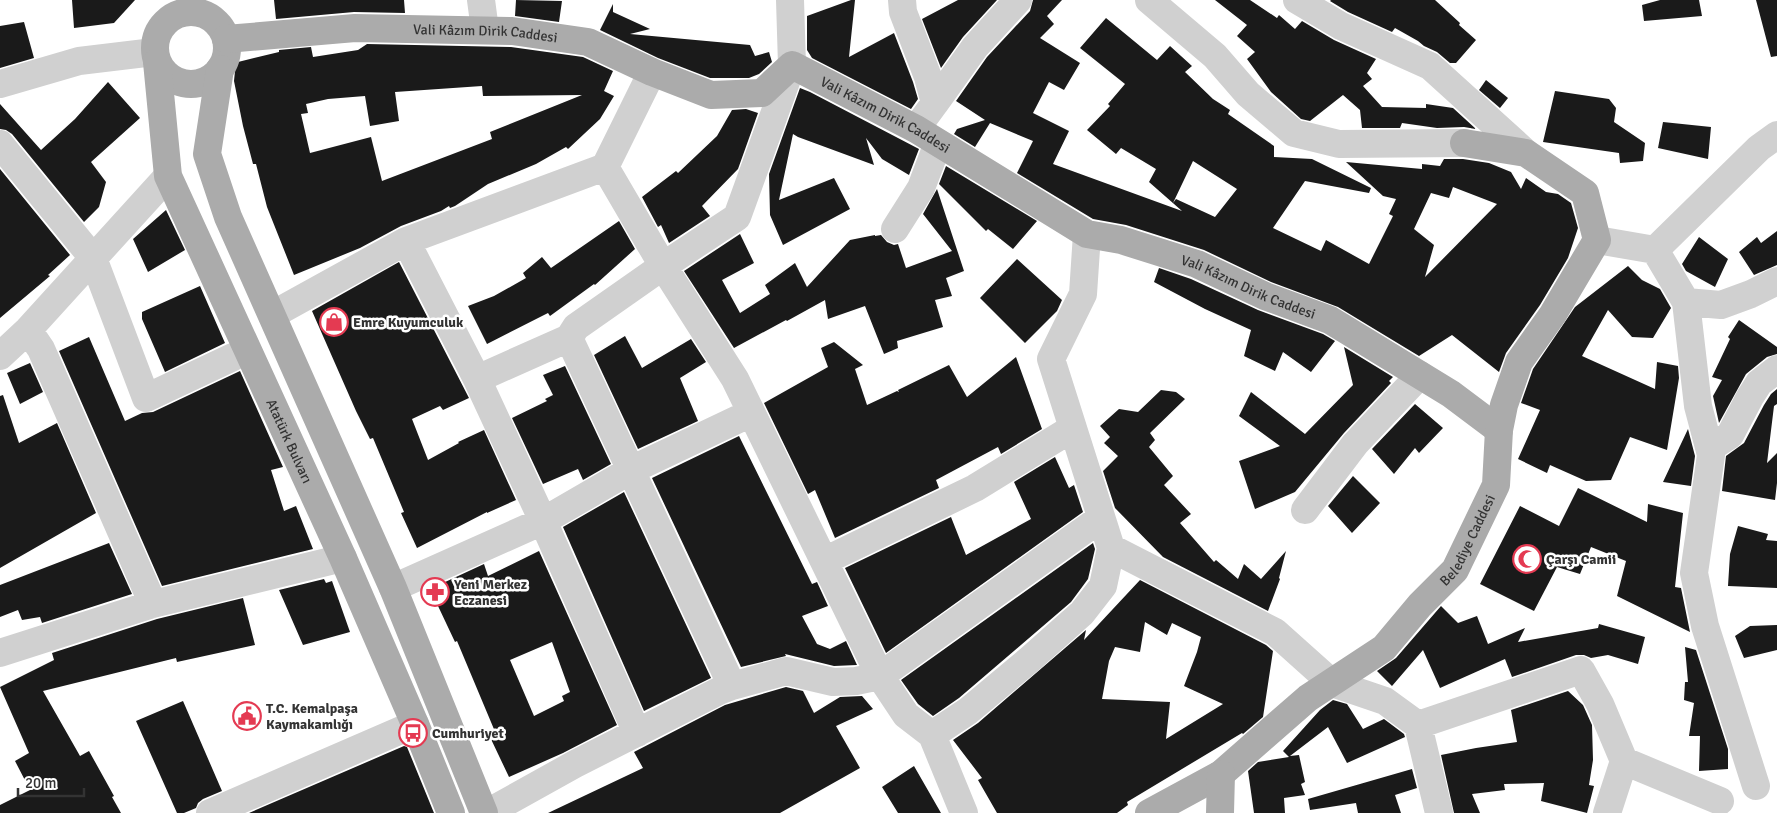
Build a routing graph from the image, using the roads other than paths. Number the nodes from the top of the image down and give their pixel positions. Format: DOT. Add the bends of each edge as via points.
graph roads {
  1 [pos="482,0"];
  2 [pos="790,0"];
  3 [pos="902,0"];
  4 [pos="1018,0"];
  5 [pos="1149,0"];
  6 [pos="1297,0"];
  7 [pos="164,12"];
  8 [pos="215,20"];
  9 [pos="485,30"];
  10 [pos="156,57"];
  11 [pos="792,65"];
  12 [pos="220,69"];
  13 [pos="652,72"];
  14 [pos="0,84"];
  15 [pos="935,103"];
  16 [pos="1777,135"];
  17 [pos="927,136"];
  18 [pos="1464,143"];
  19 [pos="0,144"];
  20 [pos="1526,153"];
  21 [pos="605,167"];
  22 [pos="168,176"];
  23 [pos="895,229"];
  24 [pos="1087,234"];
  25 [pos="1597,240"];
  26 [pos="406,241"];
  27 [pos="1655,250"];
  28 [pos="93,258"];
  29 [pos="663,266"];
  30 [pos="1777,281"];
  31 [pos="1686,302"];
  32 [pos="272,315"];
  33 [pos="28,330"];
  34 [pos="569,338"];
  35 [pos="0,356"];
  36 [pos="233,357"];
  37 [pos="1777,369"];
  38 [pos="1420,375"];
  39 [pos="477,380"];
  40 [pos="751,413"];
  41 [pos="1073,428"];
  42 [pos="1499,430"];
  43 [pos="1710,448"];
  44 [pos="631,470"];
  45 [pos="1305,510"];
  46 [pos="1101,518"];
  47 [pos="543,521"];
  48 [pos="1111,548"];
  49 [pos="343,558"];
  50 [pos="824,560"];
  51 [pos="393,588"];
  52 [pos="153,604"];
  53 [pos="0,653"];
  54 [pos="880,676"];
  55 [pos="1332,682"];
  56 [pos="732,686"];
  57 [pos="415,724"];
  58 [pos="1418,725"];
  59 [pos="637,733"];
  60 [pos="932,735"];
  61 [pos="1624,761"];
  62 [pos="1221,774"];
  63 [pos="1766,786"];
  64 [pos="1717,807"];
  65 [pos="212,813"];
  66 [pos="451,813"];
  67 [pos="486,813"];
  68 [pos="964,813"];
  69 [pos="1149,813"];
  70 [pos="1220,813"];
  71 [pos="1439,813"];
  72 [pos="1607,813"];
  1 -- 9 [label="street"];
  2 -- 11 [label="street"];
  3 -- 15 [label="street" via="903,12"];
  4 -- 15 [label="street" via="975,47"];
  5 -- 18 [label="street" via="1215,56 1248,94 1294,133 1339,144"];
  6 -- 20 [label="street" via="1341,26 1430,66"];
  7 -- 8 [label="main road" via="172,16 194,12"];
  7 -- 10 [label="main road" via="154,42"];
  8 -- 9 [label="main road, Vali Kâzım Dirik Caddesi" via="355,28"];
  8 -- 12 [label="main road" via="226,55"];
  9 -- 13 [label="main road, Vali Kâzım Dirik Caddesi" via="588,42"];
  10 -- 12 [label="main road" via="162,71 171,79 187,84 203,82"];
  10 -- 14 [label="street" via="79,61"];
  10 -- 22 [label="main road, Atatürk Bulvarı"];
  11 -- 13 [label="main road, Vali Kâzım Dirik Caddesi" via="762,93 711,95"];
  11 -- 17 [label="main road, Vali Kâzım Dirik Caddesi"];
  11 -- 29 [label="street" via="737,217"];
  12 -- 32 [label="main road" via="207,154 228,217"];
  13 -- 21 [label="street"];
  15 -- 17 [label="street"];
  16 -- 27 [label="street" via="1759,148"];
  17 -- 23 [label="street" via="921,188"];
  17 -- 24 [label="main road, Vali Kâzım Dirik Caddesi"];
  18 -- 20 [label="main road"];
  19 -- 28 [label="street"];
  20 -- 25 [label="main road" via="1585,193"];
  21 -- 26 [label="street"];
  21 -- 29 [label="street"];
  22 -- 28 [label="street"];
  22 -- 49 [label="main road, Atatürk Bulvarı"];
  24 -- 38 [label="main road, Vali Kâzım Dirik Caddesi" via="1121,240 1197,264 1265,296 1330,320"];
  24 -- 41 [label="street" via="1083,294 1051,359"];
  25 -- 27 [label="street"];
  25 -- 42 [label="main road, Belediye Caddesi" via="1553,314 1519,362"];
  26 -- 32 [label="street"];
  26 -- 39 [label="street"];
  27 -- 31 [label="street"];
  28 -- 33 [label="street"];
  28 -- 36 [label="street" via="146,398"];
  29 -- 34 [label="street" via="576,327"];
  29 -- 40 [label="street" via="735,380"];
  30 -- 31 [label="street" via="1721,305"];
  31 -- 43 [label="street" via="1698,406"];
  32 -- 51 [label="main road"];
  33 -- 35 [label="street"];
  33 -- 52 [label="street" via="41,349"];
  34 -- 39 [label="street"];
  34 -- 44 [label="street"];
  37 -- 43 [label="street" via="1759,383 1730,435"];
  38 -- 42 [label="main road, Vali Kâzım Dirik Caddesi"];
  38 -- 45 [label="street" via="1355,444"];
  39 -- 47 [label="street"];
  40 -- 44 [label="street"];
  40 -- 50 [label="street"];
  41 -- 46 [label="street"];
  41 -- 50 [label="street" via="975,488"];
  42 -- 55 [label="main road, Belediye Caddesi" via="1496,485 1455,570 1384,648"];
  43 -- 63 [label="street" via="1694,573 1705,626"];
  44 -- 47 [label="street"];
  44 -- 56 [label="street"];
  46 -- 48 [label="street"];
  46 -- 54 [label="street"];
  47 -- 51 [label="street"];
  47 -- 59 [label="street"];
  48 -- 55 [label="street" via="1275,632"];
  48 -- 60 [label="street" via="1103,586 1082,612 968,711"];
  49 -- 52 [label="street"];
  49 -- 57 [label="main road, Atatürk Bulvarı"];
  50 -- 54 [label="street"];
  51 -- 67 [label="main road"];
  52 -- 53 [label="street"];
  54 -- 56 [label="street" via="833,682 786,671"];
  54 -- 60 [label="street" via="906,715"];
  55 -- 58 [label="street" via="1386,701"];
  55 -- 62 [label="main road, Belediye Caddesi" via="1308,698"];
  56 -- 59 [label="street"];
  57 -- 65 [label="street"];
  57 -- 66 [label="main road, Atatürk Bulvarı"];
  58 -- 61 [label="street" via="1581,670 1600,704"];
  58 -- 71 [label="street"];
  59 -- 67 [label="street"];
  60 -- 68 [label="street"];
  61 -- 64 [label="street"];
  61 -- 72 [label="street"];
  62 -- 69 [label="main road, Belediye Caddesi"];
  62 -- 70 [label="main road"];
  63 -- 64 [label="street"];
}
